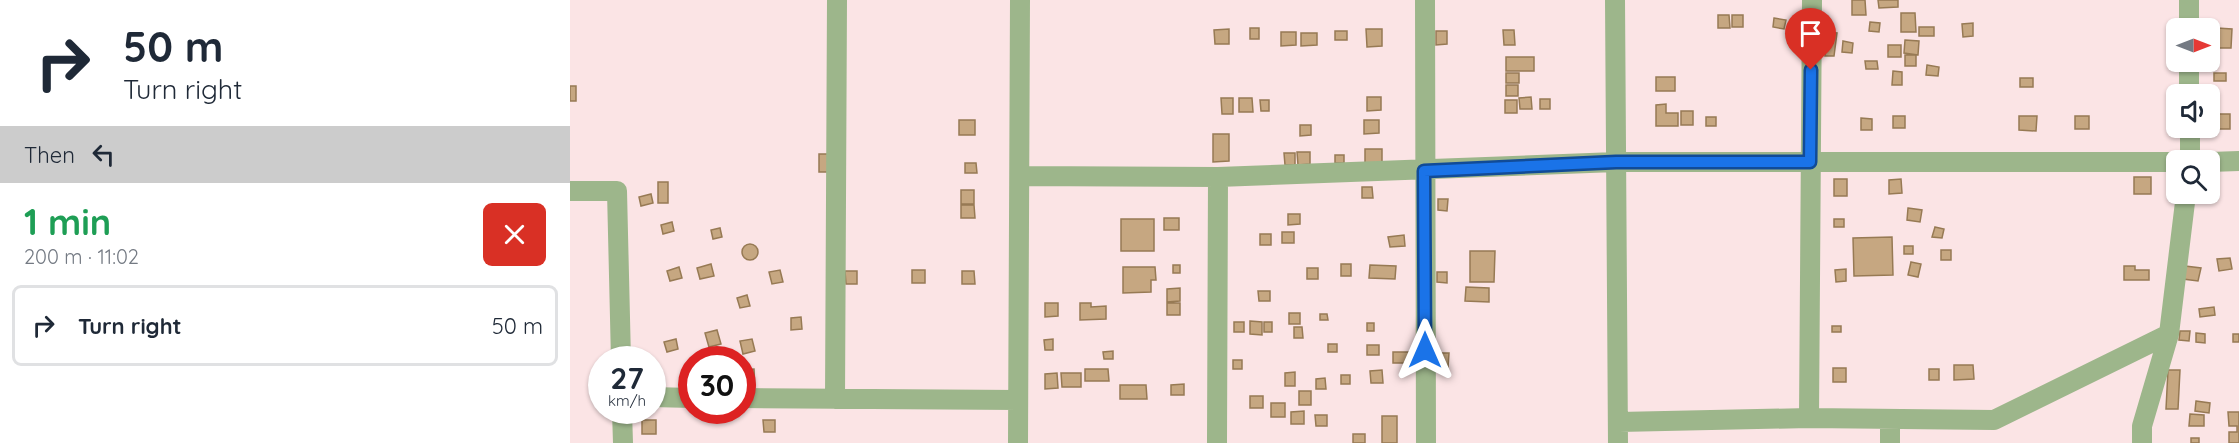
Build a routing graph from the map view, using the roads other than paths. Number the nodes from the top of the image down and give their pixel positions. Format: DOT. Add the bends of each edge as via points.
graph roads {
  1 [pos="837,0"];
  2 [pos="1020,0"];
  3 [pos="1425,0"];
  4 [pos="1615,0"];
  5 [pos="1812,0"];
  6 [pos="2189,0"];
  7 [pos="2189,18"];
  8 [pos="2239,161"];
  9 [pos="1616,162"];
  10 [pos="1810,162"];
  11 [pos="2166,162"];
  12 [pos="2220,162"];
  13 [pos="1424,171"];
  14 [pos="1020,176"];
  15 [pos="1218,177"];
  16 [pos="570,191"];
  17 [pos="2185,204"];
  18 [pos="2169,334"];
  19 [pos="621,346"];
  20 [pos="756,398"];
  21 [pos="835,399"];
  22 [pos="1018,400"];
  23 [pos="1809,418"];
  24 [pos="1890,420"];
  25 [pos="1618,422"];
  26 [pos="622,424"];
  27 [pos="623,443"];
  28 [pos="1018,443"];
  29 [pos="1217,443"];
  30 [pos="1426,443"];
  31 [pos="1618,443"];
  32 [pos="1890,443"];
  33 [pos="2142,443"];
  1 -- 21 [label="street"];
  2 -- 14 [label="street"];
  3 -- 13 [label="street"];
  4 -- 9 [label="street"];
  5 -- 10 [label="street"];
  6 -- 7 [label="street"];
  8 -- 12 [label="street"];
  9 -- 10 [label="street"];
  9 -- 13 [label="street"];
  9 -- 25 [label="street"];
  10 -- 11 [label="street"];
  10 -- 23 [label="street"];
  13 -- 15 [label="street"];
  13 -- 30 [label="street"];
  14 -- 15 [label="street"];
  14 -- 22 [label="street"];
  15 -- 29 [label="street"];
  16 -- 19 [label="street" via="617,192"];
  17 -- 18 [label="street"];
  18 -- 24 [label="street" via="1994,420"];
  18 -- 33 [label="street" via="2142,426"];
  20 -- 21 [label="street"];
  21 -- 22 [label="street"];
  22 -- 28 [label="street"];
  23 -- 24 [label="street"];
  23 -- 25 [label="street"];
  24 -- 32 [label="street"];
  25 -- 31 [label="street"];
  26 -- 27 [label="street"];
}
